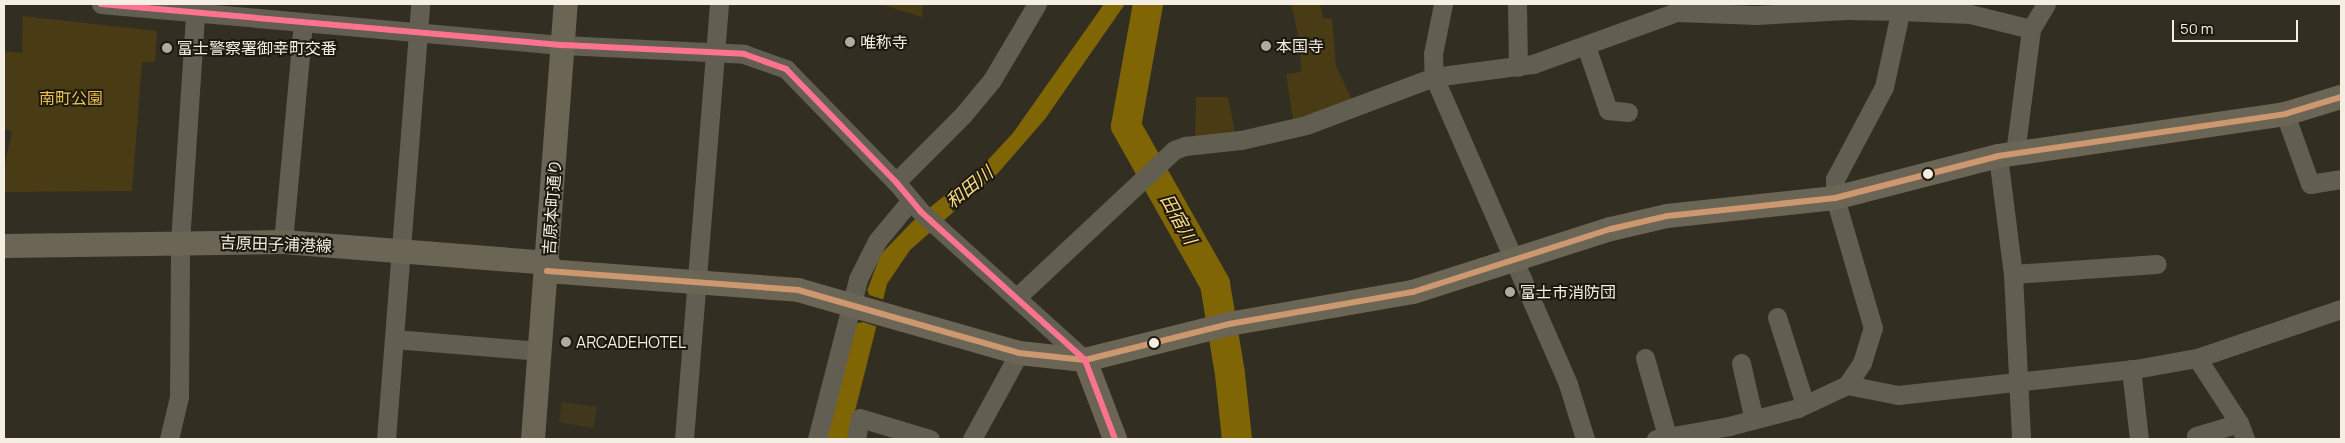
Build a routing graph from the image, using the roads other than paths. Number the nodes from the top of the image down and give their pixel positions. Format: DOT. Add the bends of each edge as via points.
graph roads {
  1 [pos="101,4"];
  2 [pos="420,4"];
  3 [pos="566,4"];
  4 [pos="719,4"];
  5 [pos="1037,4"];
  6 [pos="1443,4"];
  7 [pos="1517,4"];
  8 [pos="2046,4"];
  9 [pos="1901,7"];
  10 [pos="196,8"];
  11 [pos="303,22"];
  12 [pos="2031,29"];
  13 [pos="418,32"];
  14 [pos="563,45"];
  15 [pos="1586,46"];
  16 [pos="716,54"];
  17 [pos="1518,67"];
  18 [pos="1434,77"];
  19 [pos="2341,97"];
  20 [pos="1628,112"];
  21 [pos="2285,114"];
  22 [pos="2007,155"];
  23 [pos="2341,180"];
  24 [pos="896,182"];
  25 [pos="1835,198"];
  26 [pos="916,206"];
  27 [pos="180,242"];
  28 [pos="283,242"];
  29 [pos="4,246"];
  30 [pos="402,250"];
  31 [pos="1514,260"];
  32 [pos="2157,264"];
  33 [pos="547,267"];
  34 [pos="2013,274"];
  35 [pos="696,284"];
  36 [pos="1016,298"];
  37 [pos="855,304"];
  38 [pos="2341,309"];
  39 [pos="1777,317"];
  40 [pos="394,339"];
  41 [pos="540,351"];
  42 [pos="1019,353"];
  43 [pos="1645,358"];
  44 [pos="2197,358"];
  45 [pos="1086,360"];
  46 [pos="1741,363"];
  47 [pos="2131,369"];
  48 [pos="2018,383"];
  49 [pos="1847,385"];
  50 [pos="1805,405"];
  51 [pos="1754,420"];
  52 [pos="2242,431"];
  53 [pos="1729,433"];
  54 [pos="1662,438"];
  55 [pos="169,439"];
  56 [pos="386,439"];
  57 [pos="533,439"];
  58 [pos="684,439"];
  59 [pos="817,439"];
  60 [pos="856,439"];
  61 [pos="930,439"];
  62 [pos="972,439"];
  63 [pos="1116,439"];
  64 [pos="1585,439"];
  65 [pos="2021,439"];
  66 [pos="2138,439"];
  67 [pos="2196,439"];
  1 -- 10 [label="street"];
  2 -- 13 [label="street"];
  3 -- 14 [label="main road, 吉原本町通り"];
  4 -- 16 [label="street"];
  5 -- 24 [label="street" via="992,80 963,115"];
  6 -- 18 [label="street" via="1433,54"];
  7 -- 17 [label="street"];
  8 -- 12 [label="street"];
  9 -- 12 [label="street" via="1970,14"];
  9 -- 15 [label="street" via="1756,16 1677,12"];
  9 -- 25 [label="street" via="1884,87 1835,179"];
  10 -- 11 [label="street"];
  10 -- 27 [label="street"];
  11 -- 13 [label="street"];
  11 -- 28 [label="street"];
  12 -- 22 [label="street"];
  13 -- 14 [label="street"];
  13 -- 30 [label="street"];
  14 -- 16 [label="street"];
  14 -- 33 [label="main road, 吉原本町通り"];
  15 -- 17 [label="street"];
  15 -- 20 [label="street" via="1608,110"];
  16 -- 24 [label="street" via="744,54 786,70"];
  16 -- 35 [label="street"];
  17 -- 18 [label="street"];
  18 -- 31 [label="street"];
  18 -- 36 [label="street" via="1306,125 1241,140 1174,150"];
  19 -- 21 [label="main road"];
  21 -- 22 [label="main road"];
  21 -- 23 [label="street" via="2310,184"];
  22 -- 25 [label="main road"];
  22 -- 34 [label="street"];
  24 -- 26 [label="street"];
  25 -- 31 [label="main road" via="1667,216 1611,229"];
  25 -- 49 [label="street" via="1872,328 1862,363"];
  26 -- 36 [label="street"];
  26 -- 37 [label="street" via="877,241 858,279"];
  27 -- 28 [label="main road, 吉原田子浦港線"];
  27 -- 29 [label="main road, 吉原田子浦港線"];
  27 -- 55 [label="street" via="179,398"];
  28 -- 30 [label="main road, 吉原田子浦港線"];
  30 -- 33 [label="main road, 吉原田子浦港線"];
  30 -- 40 [label="street"];
  31 -- 45 [label="main road" via="1413,292 1223,326"];
  31 -- 64 [label="street" via="1568,384"];
  32 -- 34 [label="street"];
  33 -- 35 [label="main road, 吉原田子浦港線"];
  33 -- 41 [label="main road, 吉原本町通り"];
  34 -- 48 [label="street"];
  35 -- 37 [label="main road, 吉原田子浦港線" via="798,290"];
  35 -- 58 [label="street"];
  36 -- 45 [label="street"];
  37 -- 42 [label="main road, 吉原田子浦港線"];
  37 -- 59 [label="street"];
  38 -- 44 [label="street"];
  39 -- 50 [label="street"];
  40 -- 41 [label="street"];
  40 -- 56 [label="street"];
  41 -- 57 [label="main road, 吉原本町通り"];
  42 -- 45 [label="main road, 吉原田子浦港線"];
  42 -- 62 [label="street"];
  43 -- 54 [label="street"];
  44 -- 47 [label="street"];
  44 -- 52 [label="street"];
  45 -- 63 [label="main road"];
  46 -- 51 [label="street"];
  47 -- 48 [label="street"];
  47 -- 66 [label="street"];
  48 -- 49 [label="street" via="1898,395"];
  48 -- 65 [label="street"];
  49 -- 50 [label="street"];
  50 -- 51 [label="street"];
  51 -- 53 [label="street"];
  52 -- 67 [label="street" via="2196,436"];
  53 -- 54 [label="street"];
  60 -- 61 [label="street" via="860,418"];
}
